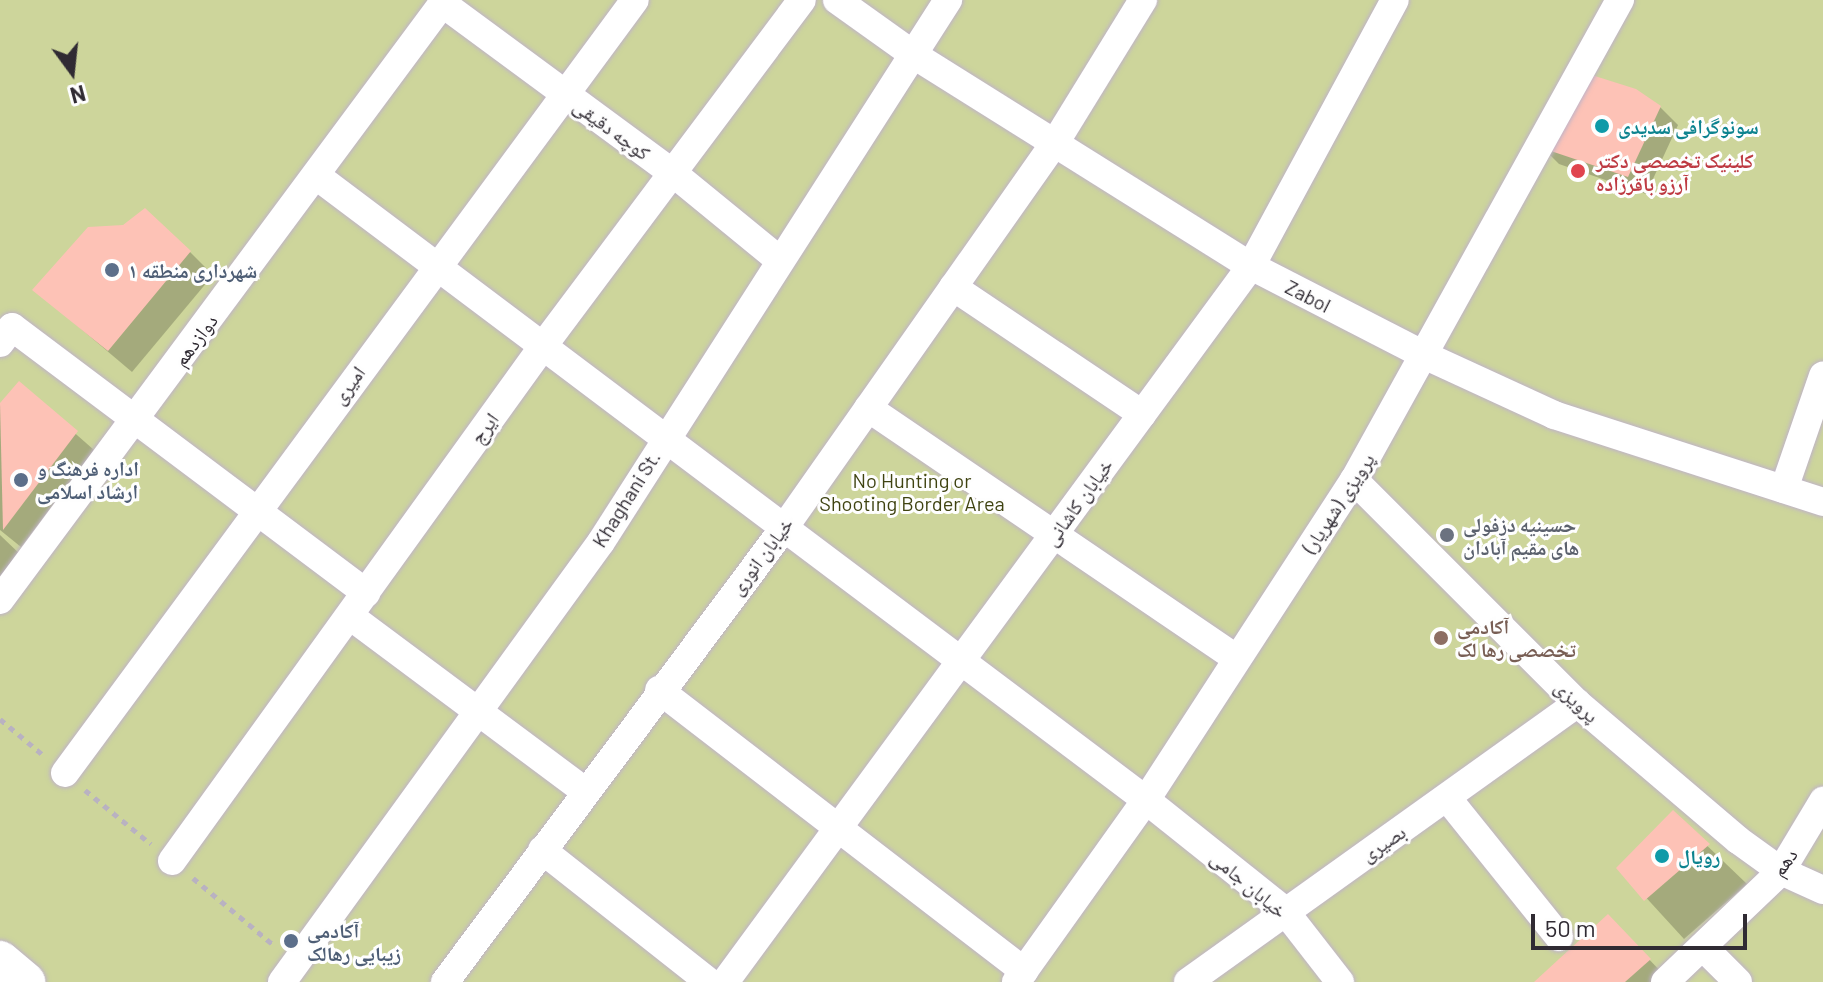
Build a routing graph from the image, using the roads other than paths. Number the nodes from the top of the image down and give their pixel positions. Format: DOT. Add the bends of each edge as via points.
graph roads {
  1 [pos="635,0"];
  2 [pos="802,0"];
  3 [pos="837,0"];
  4 [pos="948,0"];
  5 [pos="1143,0"];
  6 [pos="1395,0"];
  7 [pos="1620,0"];
  8 [pos="443,2"];
  9 [pos="914,55"];
  10 [pos="564,95"];
  11 [pos="1055,143"];
  12 [pos="673,173"];
  13 [pos="318,177"];
  14 [pos="778,259"];
  15 [pos="436,266"];
  16 [pos="1251,266"];
  17 [pos="953,287"];
  18 [pos="0,343"];
  19 [pos="543,346"];
  20 [pos="1426,356"];
  21 [pos="1823,376"];
  22 [pos="868,408"];
  23 [pos="1142,414"];
  24 [pos="135,420"];
  25 [pos="664,438"];
  26 [pos="1354,480"];
  27 [pos="1784,489"];
  28 [pos="1823,502"];
  29 [pos="257,511"];
  30 [pos="784,528"];
  31 [pos="1054,534"];
  32 [pos="0,600"];
  33 [pos="358,604"];
  34 [pos="1235,657"];
  35 [pos="961,661"];
  36 [pos="659,690"];
  37 [pos="1577,703"];
  38 [pos="479,713"];
  39 [pos="65,773"];
  40 [pos="585,791"];
  41 [pos="1448,799"];
  42 [pos="1146,800"];
  43 [pos="1823,801"];
  44 [pos="838,827"];
  45 [pos="542,850"];
  46 [pos="172,861"];
  47 [pos="1781,871"];
  48 [pos="1823,890"];
  49 [pos="1284,910"];
  50 [pos="1559,937"];
  51 [pos="1704,948"];
  52 [pos="0,961"];
  53 [pos="1020,977"];
  54 [pos="25,982"];
  55 [pos="282,982"];
  56 [pos="445,982"];
  57 [pos="709,982"];
  58 [pos="725,982"];
  59 [pos="1188,982"];
  60 [pos="1340,982"];
  61 [pos="1665,982"];
  62 [pos="1738,982"];
  1 -- 10 [label="street, امیری"];
  2 -- 12 [label="street, ایرج"];
  3 -- 9 [label="street, Zabol"];
  4 -- 9 [label="street, Khaghani St."];
  5 -- 11 [label="street, خیابان انوری"];
  6 -- 16 [label="street, خیابان کاشانی"];
  7 -- 20 [label="street, پرویزی (شهریار)"];
  8 -- 10 [label="street, کوچه دقیقی"];
  8 -- 13 [label="street, دوازدهم"];
  9 -- 11 [label="street, Zabol"];
  9 -- 14 [label="street, Khaghani St."];
  10 -- 12 [label="street, کوچه دقیقی"];
  10 -- 15 [label="street, امیری"];
  11 -- 16 [label="street, Zabol"];
  11 -- 17 [label="street, خیابان انوری"];
  12 -- 14 [label="street, کوچه دقیقی"];
  12 -- 19 [label="street, ایرج"];
  13 -- 15 [label="street, خیابان جامی"];
  13 -- 24 [label="street, دوازدهم"];
  14 -- 25 [label="street, Khaghani St."];
  15 -- 19 [label="street, خیابان جامی"];
  15 -- 29 [label="street, امیری"];
  16 -- 20 [label="street, Zabol"];
  16 -- 23 [label="street, خیابان کاشانی"];
  17 -- 22 [label="street, خیابان انوری"];
  17 -- 23 [label="street"];
  18 -- 24 [label="street" via="12,327"];
  19 -- 25 [label="street, خیابان جامی"];
  19 -- 33 [label="street, ایرج"];
  20 -- 26 [label="street, پرویزی (شهریار)"];
  20 -- 27 [label="street, Zabol" via="1554,415"];
  21 -- 27 [label="street"];
  22 -- 30 [label="street, خیابان انوری"];
  22 -- 31 [label="street"];
  23 -- 31 [label="street, خیابان کاشانی"];
  24 -- 29 [label="street"];
  24 -- 32 [label="street, دوازدهم"];
  25 -- 30 [label="street, خیابان جامی"];
  25 -- 38 [label="street, Khaghani St." via="601,542"];
  26 -- 34 [label="street, پرویزی (شهریار)"];
  26 -- 37 [label="street, پرویزی"];
  27 -- 28 [label="street, Zabol"];
  29 -- 33 [label="street"];
  29 -- 39 [label="street, امیری"];
  30 -- 35 [label="street, خیابان جامی"];
  30 -- 36 [label="street, خیابان انوری"];
  31 -- 34 [label="street"];
  31 -- 35 [label="street, خیابان کاشانی"];
  33 -- 38 [label="street"];
  33 -- 46 [label="street, ایرج"];
  34 -- 42 [label="street, پرویزی (شهریار)"];
  35 -- 42 [label="street, خیابان جامی"];
  35 -- 44 [label="street, خیابان کاشانی"];
  36 -- 40 [label="street, خیابان انوری"];
  36 -- 44 [label="street"];
  37 -- 41 [label="street, بصیری"];
  37 -- 47 [label="street, پرویزی"];
  38 -- 40 [label="street"];
  38 -- 55 [label="street, Khaghani St."];
  40 -- 45 [label="street, خیابان انوری"];
  41 -- 49 [label="street, بصیری"];
  41 -- 50 [label="street"];
  42 -- 49 [label="street, خیابان جامی"];
  42 -- 53 [label="street, پرویزی (شهریار)"];
  43 -- 47 [label="street, دهم"];
  44 -- 53 [label="street"];
  44 -- 58 [label="street, خیابان کاشانی"];
  45 -- 56 [label="street, خیابان انوری"];
  45 -- 57 [label="street"];
  47 -- 48 [label="street, پرویزی"];
  47 -- 51 [label="street, دهم"];
  49 -- 59 [label="street, بصیری"];
  49 -- 60 [label="street, خیابان جامی"];
  51 -- 61 [label="street, دهم"];
  51 -- 62 [label="street"];
  52 -- 54 [label="main road"];
}
